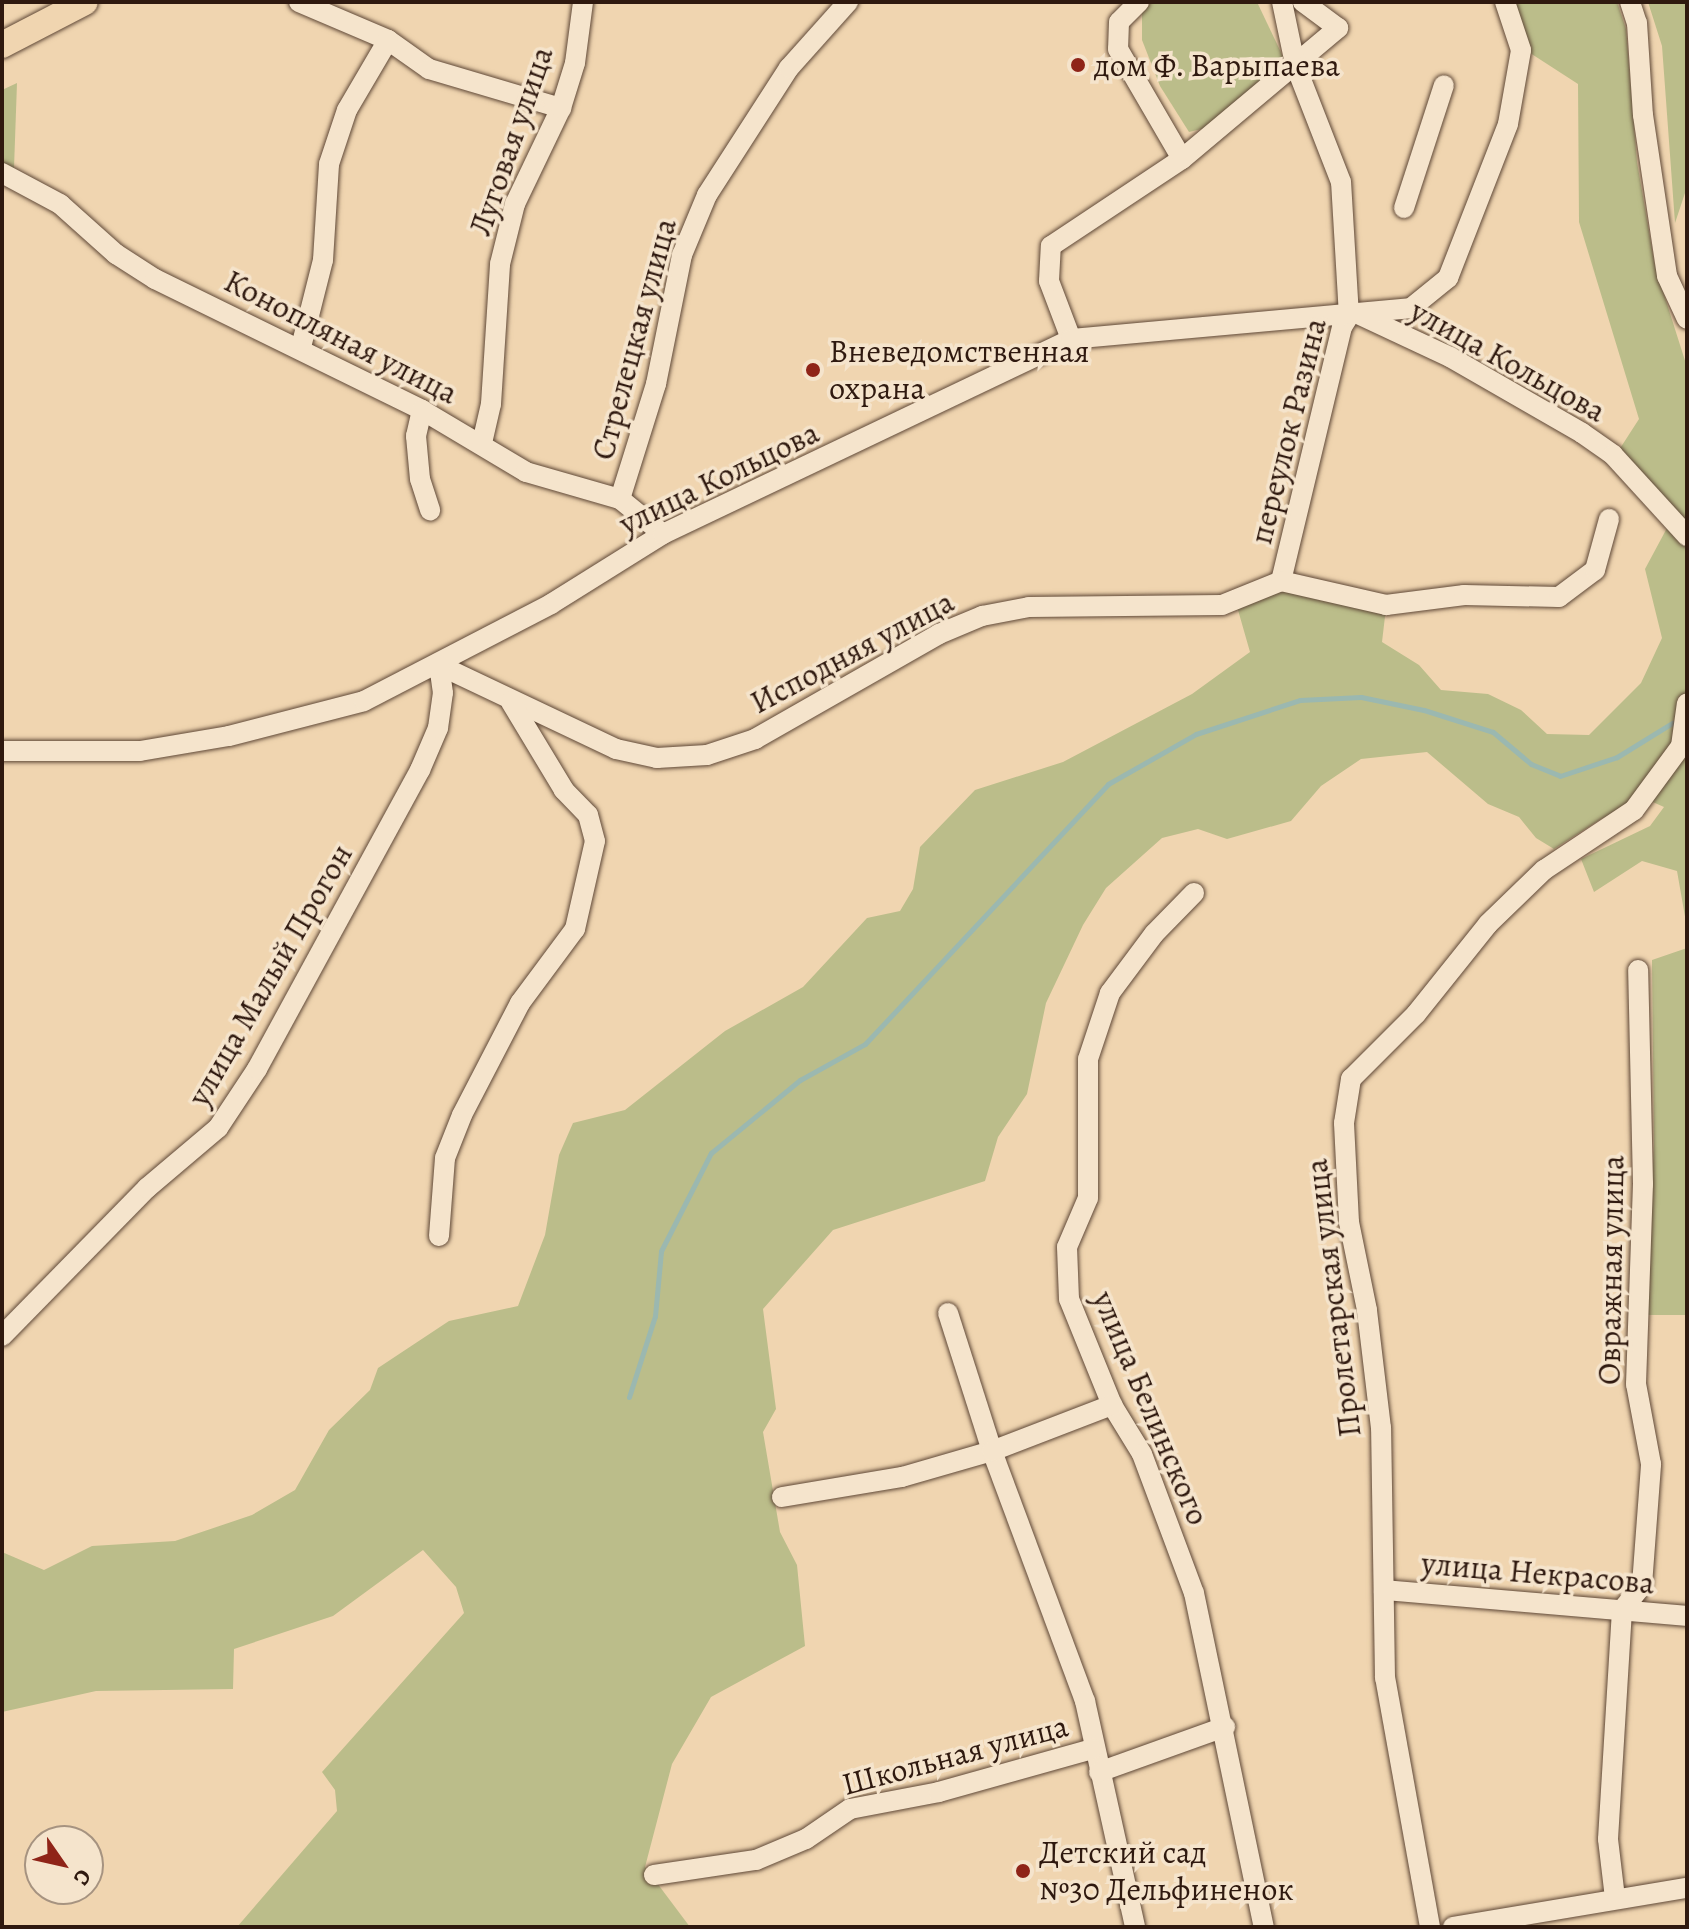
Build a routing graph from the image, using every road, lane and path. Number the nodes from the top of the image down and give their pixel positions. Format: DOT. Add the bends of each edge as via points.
graph roads {
  1 [pos="85,2"];
  2 [pos="299,2"];
  3 [pos="583,2"];
  4 [pos="848,2"];
  5 [pos="1139,2"];
  6 [pos="1282,2"];
  7 [pos="1303,2"];
  8 [pos="1505,2"];
  9 [pos="1630,2"];
  10 [pos="388,40"];
  11 [pos="2,45"];
  12 [pos="1295,64"];
  13 [pos="1444,85"];
  14 [pos="561,108"];
  15 [pos="1182,159"];
  16 [pos="2,173"];
  17 [pos="1404,208"];
  18 [pos="1355,315"];
  19 [pos="1687,319"];
  20 [pos="1071,339"];
  21 [pos="301,347"];
  22 [pos="422,410"];
  23 [pos="482,443"];
  24 [pos="620,499"];
  25 [pos="430,510"];
  26 [pos="1609,519"];
  27 [pos="663,534"];
  28 [pos="1687,536"];
  29 [pos="1281,581"];
  30 [pos="439,665"];
  31 [pos="511,702"];
  32 [pos="1687,703"];
  33 [pos="2,751"];
  34 [pos="1194,893"];
  35 [pos="1638,970"];
  36 [pos="439,1236"];
  37 [pos="948,1313"];
  38 [pos="2,1336"];
  39 [pos="1112,1405"];
  40 [pos="992,1451"];
  41 [pos="782,1497"];
  42 [pos="1384,1590"];
  43 [pos="1622,1610"];
  44 [pos="1687,1616"];
  45 [pos="1225,1727"];
  46 [pos="1092,1749"];
  47 [pos="1099,1772"];
  48 [pos="654,1875"];
  49 [pos="1687,1888"];
  50 [pos="1615,1898"];
  51 [pos="1135,1927"];
  52 [pos="1264,1927"];
  53 [pos="1430,1927"];
  54 [pos="1453,1927"];
  1 -- 11 [label="main road"];
  2 -- 10 [label="street"];
  3 -- 14 [label="street, Луговая улица" via="575,63"];
  4 -- 24 [label="street, Стрелецкая улица" via="789,68 707,195 682,255 656,384"];
  5 -- 15 [label="street" via="1119,22 1118,49"];
  6 -- 12 [label="street, переулок Разина"];
  7 -- 12 [label="street" via="1338,28"];
  8 -- 18 [label="street, улица Кольцова" via="1521,50 1508,124 1448,278 1411,308"];
  9 -- 19 [label="street" via="1637,23 1643,115 1667,276"];
  10 -- 14 [label="street" via="429,69"];
  10 -- 21 [label="street" via="347,110 329,164 323,260"];
  12 -- 15 [label="street"];
  12 -- 18 [label="street, переулок Разина" via="1341,182"];
  13 -- 17 [label="street"];
  14 -- 23 [label="street, Луговая улица" via="515,204 500,264 491,404"];
  15 -- 20 [label="street" via="1051,246 1049,281"];
  16 -- 21 [label="street, Конопляная улица" via="60,204 116,254 155,279"];
  18 -- 20 [label="street, улица Кольцова"];
  18 -- 28 [label="street, улица Кольцова" via="1450,357 1582,433 1613,455"];
  18 -- 29 [label="street, переулок Разина" via="1342,327"];
  20 -- 27 [label="street, улица Кольцова"];
  21 -- 22 [label="street, Конопляная улица"];
  22 -- 23 [label="street, Конопляная улица"];
  22 -- 25 [label="street" via="416,436 418,464"];
  23 -- 24 [label="street, Конопляная улица" via="526,472"];
  24 -- 27 [label="street, Конопляная улица"];
  26 -- 29 [label="street" via="1595,570 1559,597 1464,595 1386,605"];
  27 -- 30 [label="street, улица Кольцова"];
  29 -- 31 [label="street, Исподняя улица" via="1222,605 1029,607 982,616 939,634 755,739 707,755 657,758 616,749"];
  30 -- 31 [label="street, Исподняя улица"];
  30 -- 33 [label="street, улица Кольцова" via="364,701 229,736 140,751"];
  30 -- 38 [label="street, улица Малый Прогон" via="443,693 438,728 420,770 257,1069 218,1128 147,1188"];
  31 -- 36 [label="street" via="564,790 588,815 593,855 575,929 520,1003 462,1115 443,1172"];
  32 -- 42 [label="street, Пролетарская улица" via="1681,746 1634,810 1544,870 1488,924 1416,1014 1351,1079 1344,1123 1349,1222 1367,1310 1381,1428"];
  34 -- 39 [label="street, улица Белинского" via="1110,993 1088,1059 1088,1198 1067,1247 1069,1299"];
  35 -- 43 [label="street, Овражная улица" via="1643,1184 1636,1384 1651,1464 1642,1585"];
  37 -- 40 [label="street, Школьная улица"];
  39 -- 40 [label="street"];
  39 -- 45 [label="street, улица Белинского" via="1142,1454 1194,1593"];
  40 -- 41 [label="street" via="902,1477"];
  40 -- 46 [label="street, Школьная улица" via="1054,1607 1085,1701"];
  42 -- 43 [label="street, улица Некрасова"];
  42 -- 53 [label="street, Пролетарская улица" via="1385,1678"];
  43 -- 44 [label="street, улица Некрасова"];
  43 -- 50 [label="street" via="1608,1839"];
  45 -- 47 [label="street, Школьная улица"];
  45 -- 52 [label="street, улица Белинского"];
  46 -- 47 [label="street, Школьная улица"];
  46 -- 48 [label="street, Школьная улица" via="939,1792 850,1809 806,1839 756,1860"];
  47 -- 51 [label="street, Школьная улица"];
  49 -- 50 [label="street"];
  50 -- 54 [label="street"];
}
